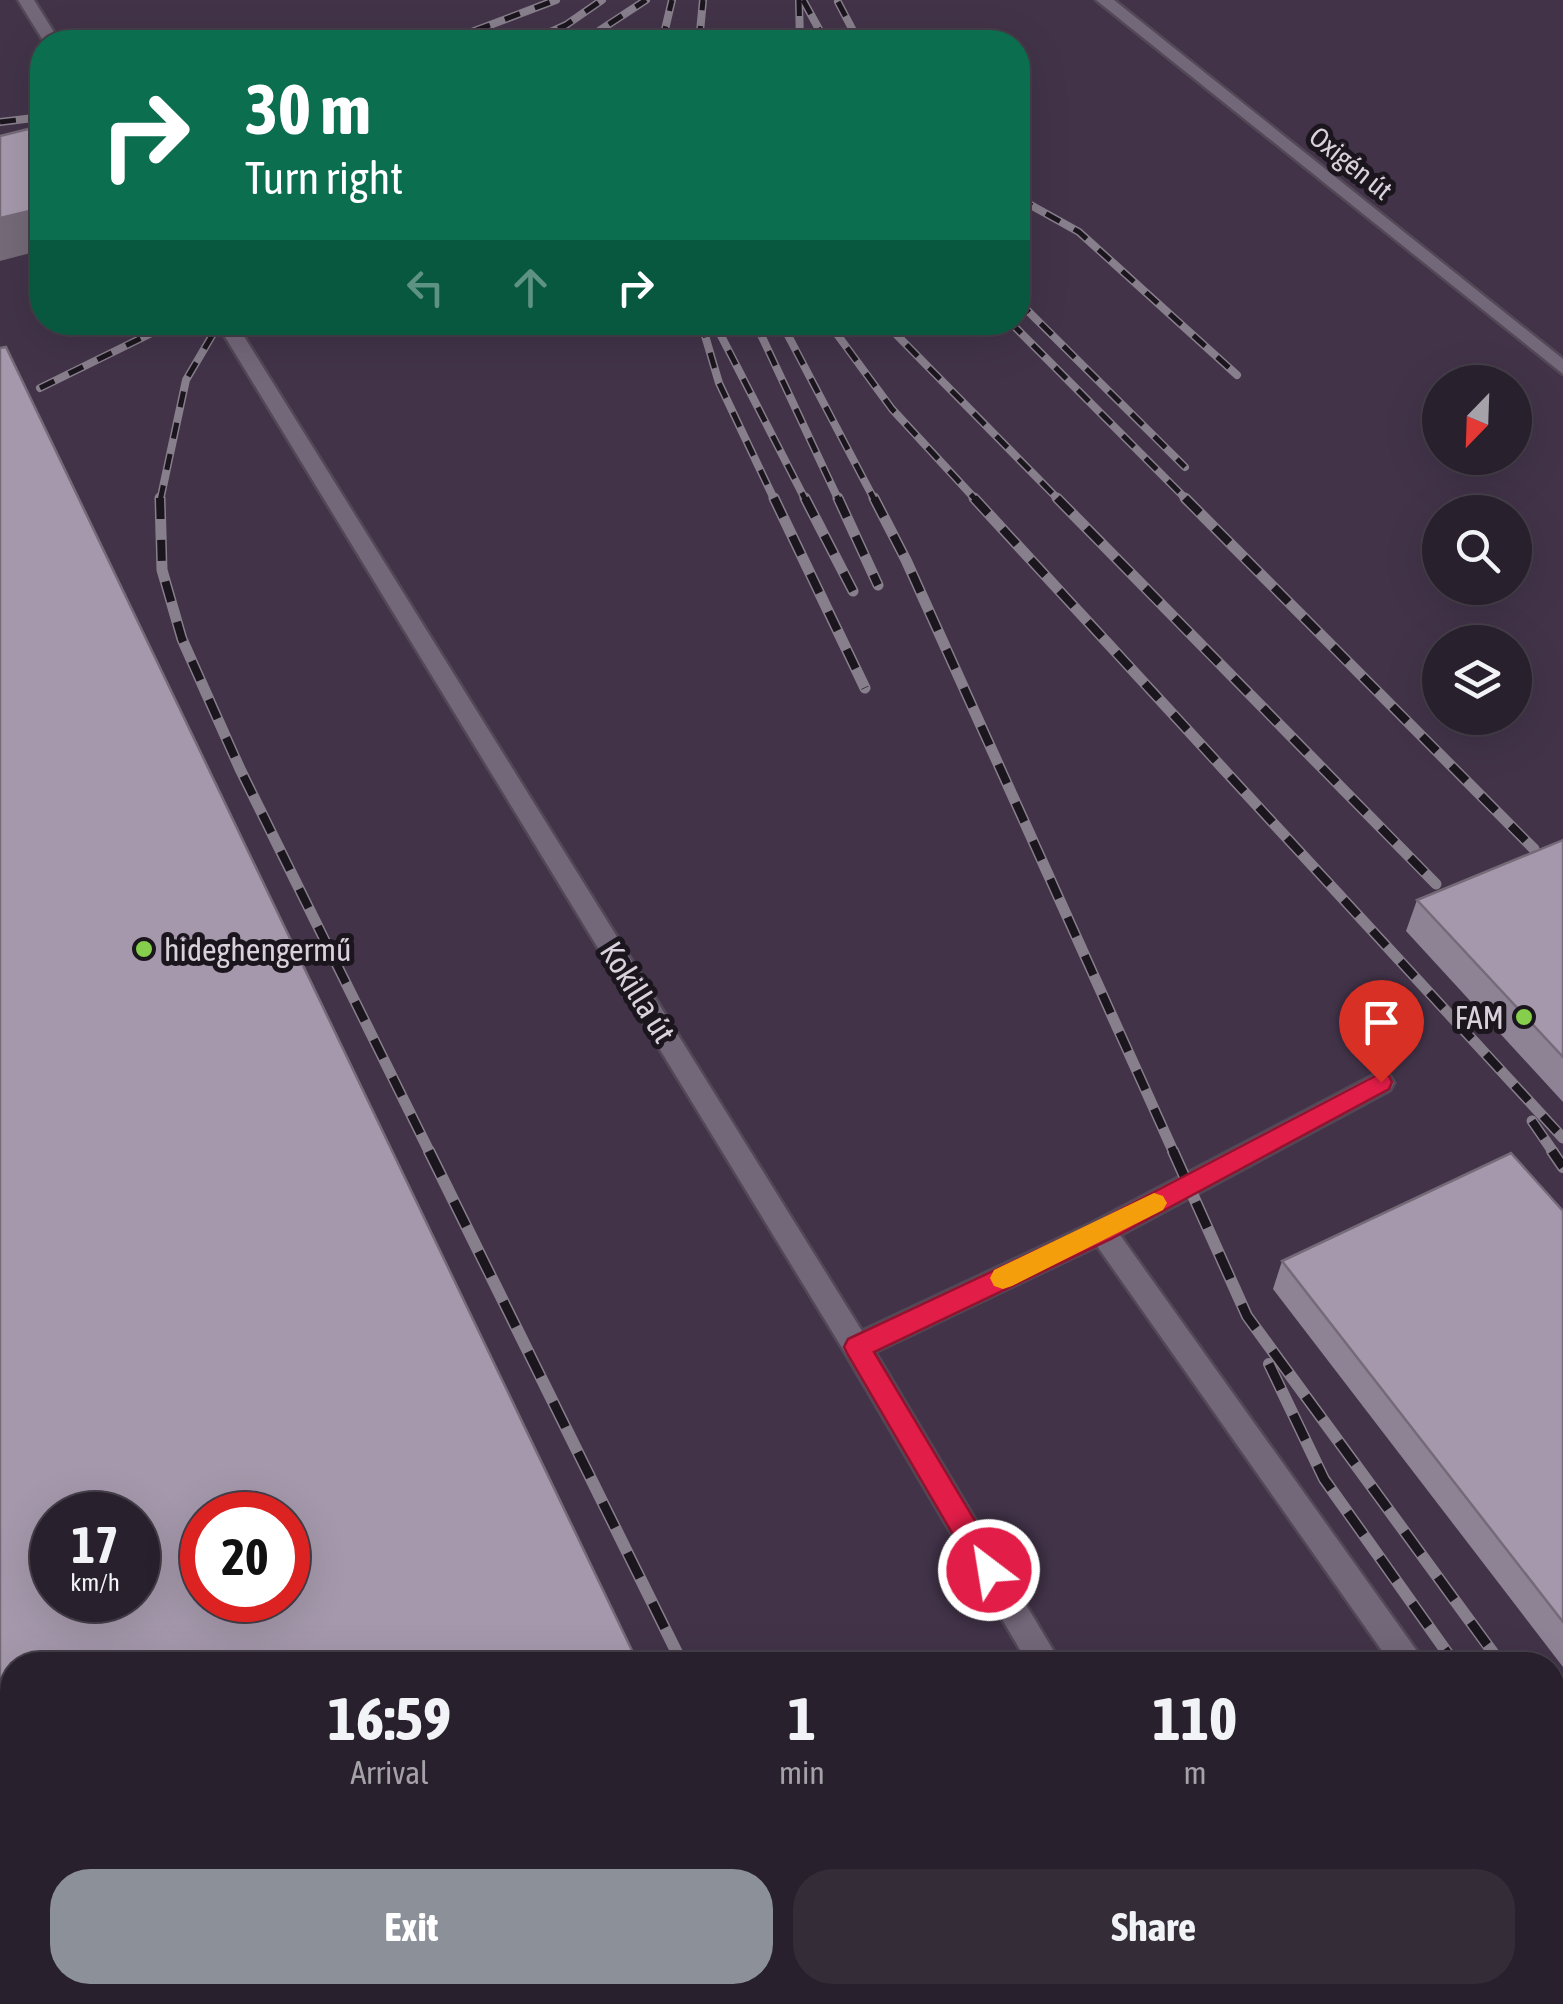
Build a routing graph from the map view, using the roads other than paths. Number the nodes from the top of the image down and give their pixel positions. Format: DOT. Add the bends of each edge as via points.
graph roads {
  1 [pos="26,0"];
  2 [pos="1104,0"];
  3 [pos="45,30"];
  4 [pos="233,335"];
  5 [pos="1563,368"];
  6 [pos="1381,1082"];
  7 [pos="1102,1231"];
  8 [pos="857,1347"];
  9 [pos="1038,1652"];
  10 [pos="1402,1652"];
  1 -- 3 [label="lane"];
  2 -- 5 [label="lane, Oxigén út"];
  4 -- 8 [label="lane, Kokilla út"];
  6 -- 7 [label="lane"];
  7 -- 8 [label="lane"];
  7 -- 10 [label="lane"];
  8 -- 9 [label="lane, Kokilla út"];
}
